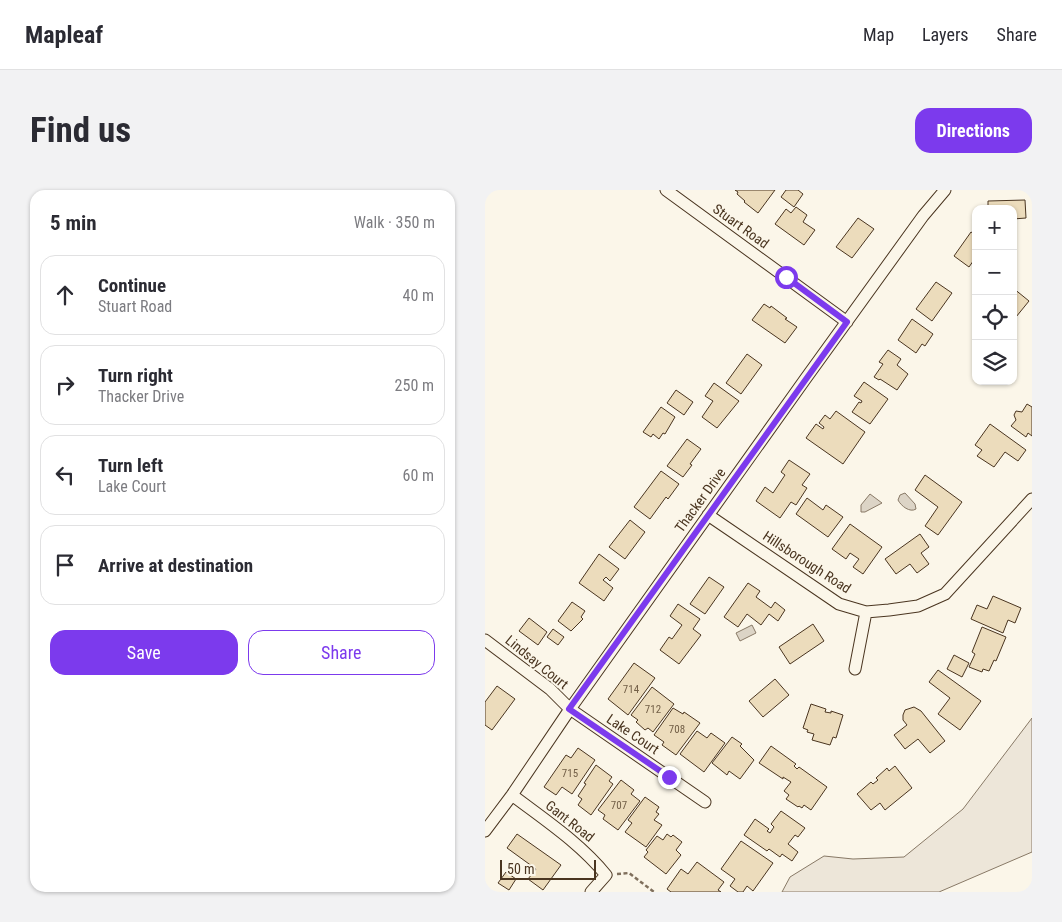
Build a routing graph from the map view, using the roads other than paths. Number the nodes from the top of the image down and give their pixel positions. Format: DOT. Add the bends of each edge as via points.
graph roads {
  1 [pos="666,190"];
  2 [pos="945,190"];
  3 [pos="847,322"];
  4 [pos="1032,499"];
  5 [pos="708,515"];
  6 [pos="866,612"];
  7 [pos="485,640"];
  8 [pos="855,669"];
  9 [pos="569,709"];
  10 [pos="512,795"];
  11 [pos="705,802"];
  12 [pos="485,831"];
  13 [pos="591,892"];
  1 -- 3 [label="street, Stuart Road"];
  2 -- 3 [label="street, Thacker Drive"];
  3 -- 5 [label="street, Thacker Drive"];
  4 -- 6 [label="street, Hillsborough Road" via="945,594 918,606"];
  5 -- 6 [label="street, Hillsborough Road" via="839,604"];
  5 -- 9 [label="street, Thacker Drive"];
  6 -- 8 [label="street"];
  7 -- 9 [label="street, Lindsay Court" via="550,689"];
  9 -- 10 [label="street, Thacker Drive"];
  9 -- 11 [label="street, Lake Court"];
  10 -- 12 [label="street, Thacker Drive"];
  10 -- 13 [label="street, Gant Road" via="593,858 606,875"];
}
